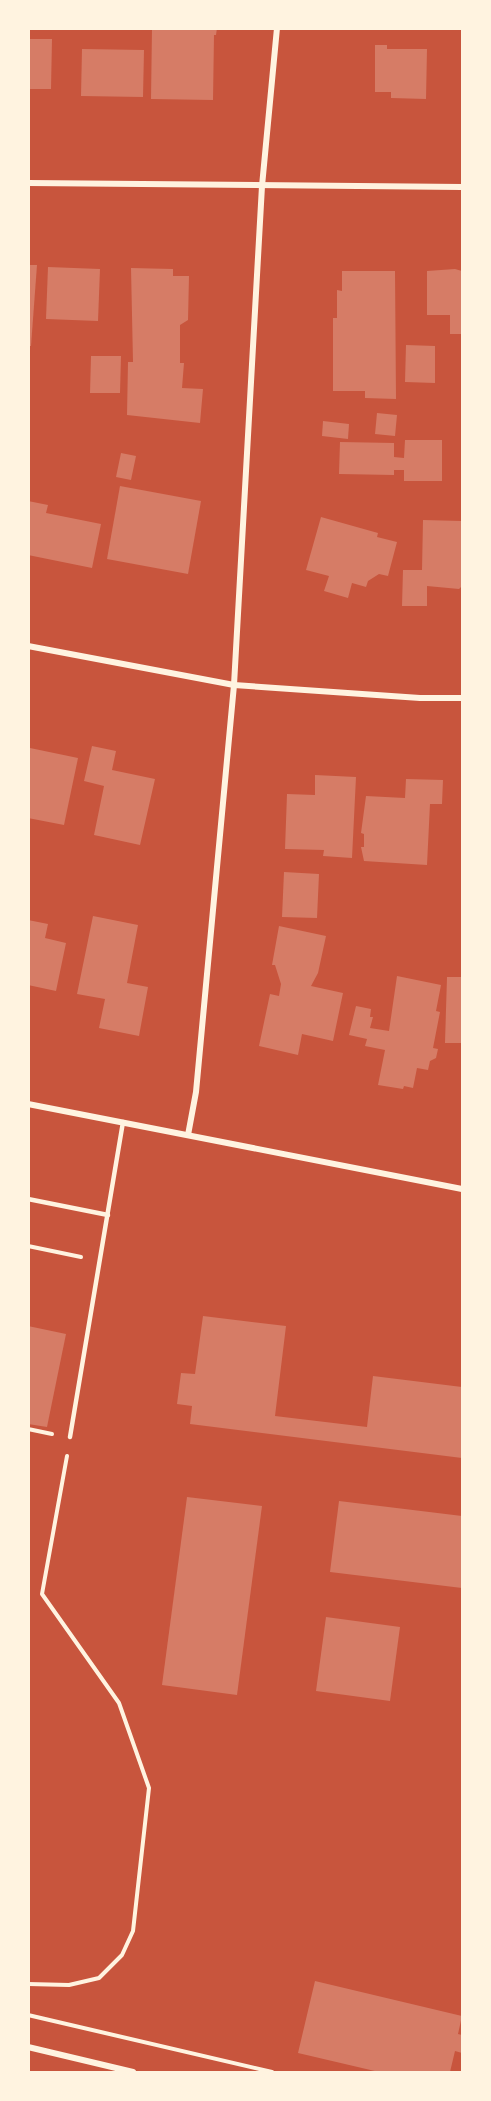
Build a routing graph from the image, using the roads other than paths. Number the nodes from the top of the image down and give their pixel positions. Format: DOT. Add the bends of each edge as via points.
graph roads {
  1 [pos="277,28"];
  2 [pos="28,183"];
  3 [pos="262,186"];
  4 [pos="462,187"];
  5 [pos="28,646"];
  6 [pos="234,685"];
  7 [pos="462,698"];
  8 [pos="28,1104"];
  9 [pos="123,1122"];
  10 [pos="188,1135"];
  11 [pos="462,1189"];
  12 [pos="28,1199"];
  13 [pos="108,1215"];
  14 [pos="70,1437"];
  15 [pos="28,2048"];
  16 [pos="133,2073"];
  1 -- 3 [label="street"];
  2 -- 3 [label="street"];
  3 -- 4 [label="street"];
  3 -- 6 [label="street"];
  5 -- 6 [label="street"];
  6 -- 7 [label="street"];
  6 -- 10 [label="street"];
  8 -- 9 [label="street"];
  9 -- 10 [label="street"];
  9 -- 13 [label="lane"];
  10 -- 11 [label="street"];
  12 -- 13 [label="lane"];
  13 -- 14 [label="lane"];
  15 -- 16 [label="street"];
}
